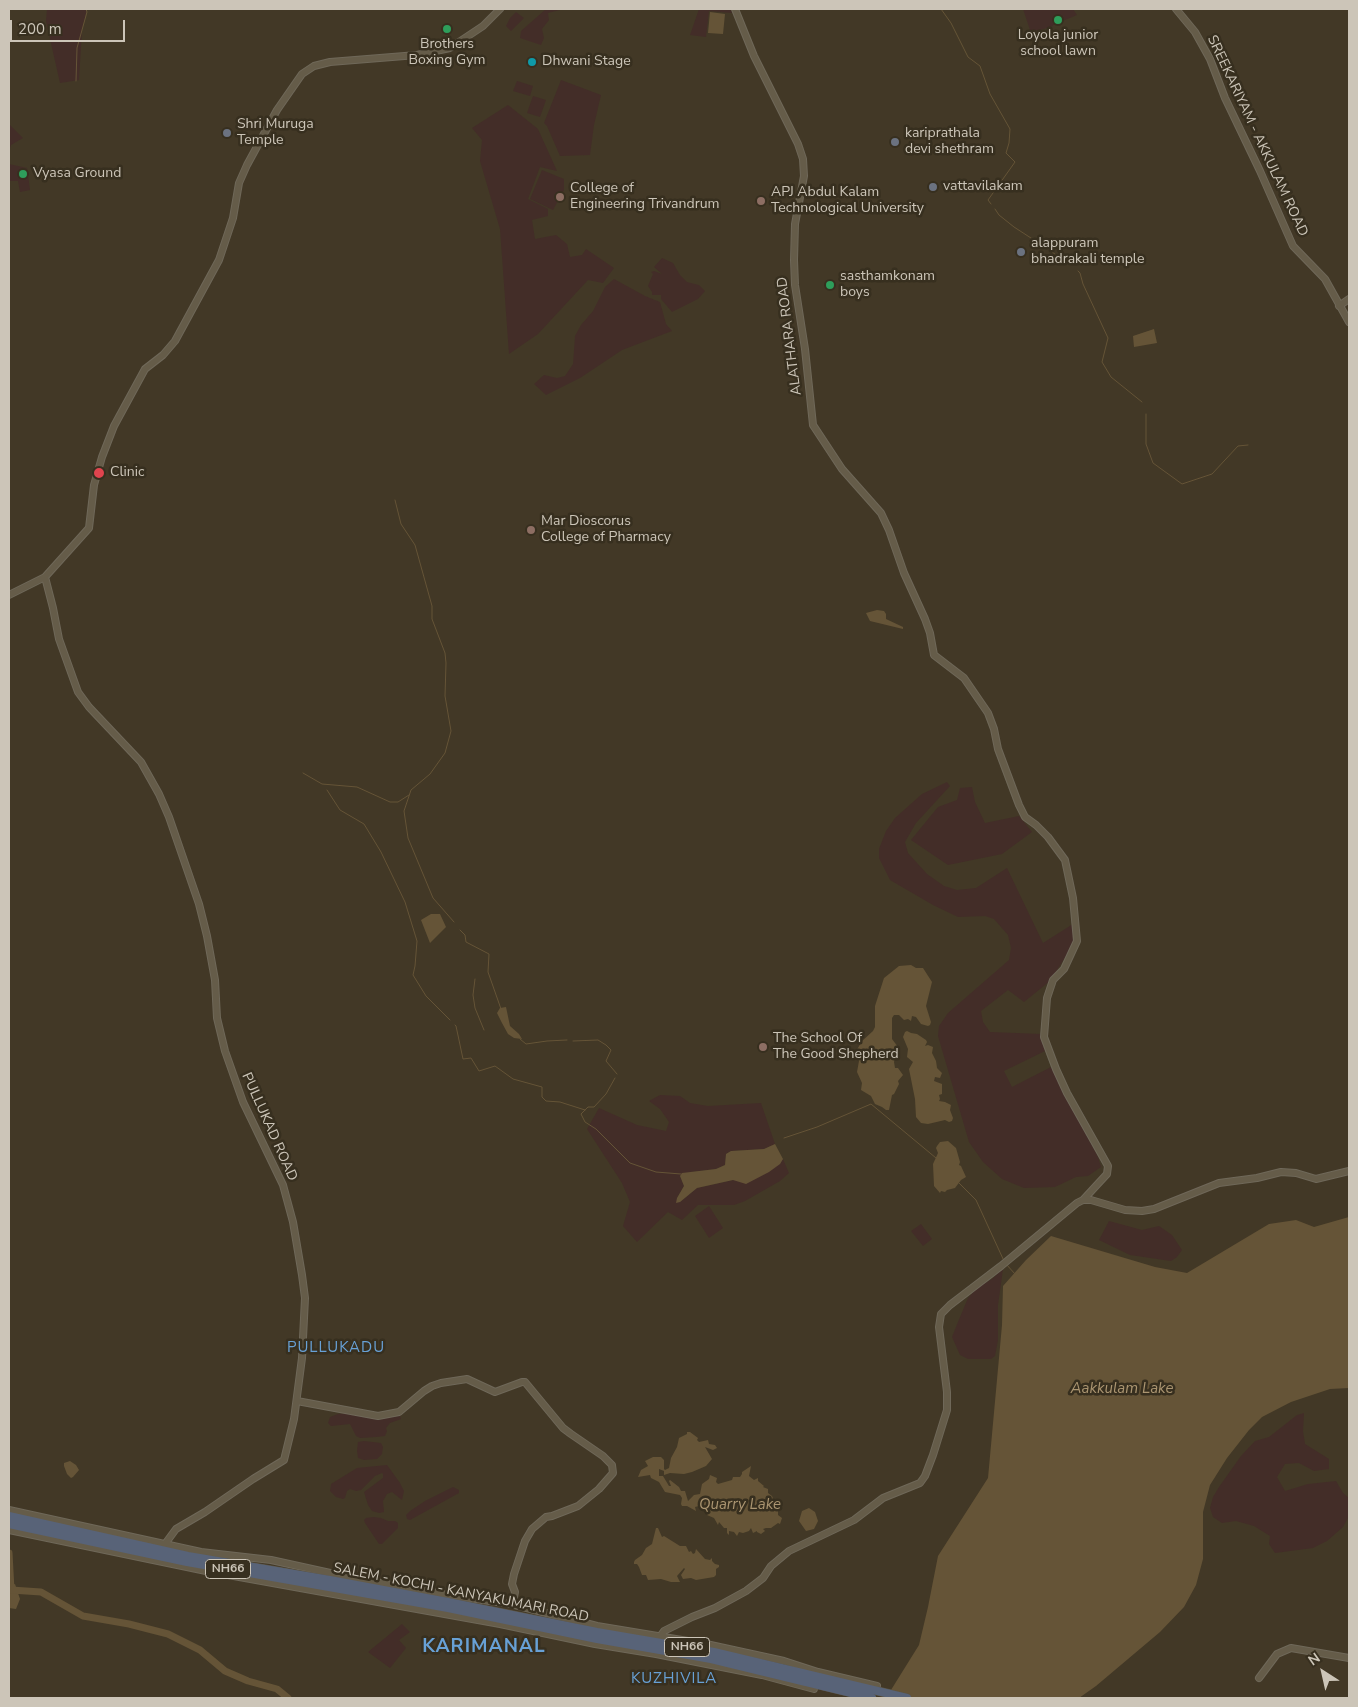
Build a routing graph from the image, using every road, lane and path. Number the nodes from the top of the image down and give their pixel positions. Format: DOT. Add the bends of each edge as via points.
graph roads {
  1 [pos="500,9"];
  2 [pos="735,9"];
  3 [pos="1176,9"];
  4 [pos="1349,299"];
  5 [pos="1339,306"];
  6 [pos="1349,322"];
  7 [pos="45,577"];
  8 [pos="9,596"];
  9 [pos="1349,1171"];
  10 [pos="1083,1200"];
  11 [pos="297,1401"];
  12 [pos="9,1510"];
  13 [pos="9,1516"];
  14 [pos="9,1524"];
  15 [pos="9,1530"];
  16 [pos="109,1542"];
  17 [pos="165,1544"];
  18 [pos="511,1604"];
  19 [pos="657,1645"];
  20 [pos="1349,1658"];
  21 [pos="1260,1678"];
  22 [pos="816,1682"];
  23 [pos="879,1689"];
  24 [pos="872,1698"];
  25 [pos="907,1698"];
  1 -- 7 [label="street" via="483,26 450,48 417,55 330,62 314,66 302,74 274,115 243,174 219,260 175,341 145,369 114,426 94,485 89,528"];
  2 -- 10 [label="street, ALATHARA ROAD" via="803,159 804,176 795,224 794,260 813,426 842,469 881,513 926,619 934,655 964,678 988,713 998,750 1025,817 1048,837 1065,860 1077,941 1064,969 1053,980 1047,998 1044,1037 1067,1093 1108,1166 1107,1174"];
  3 -- 5 [label="street, SREEKARIYAM - AKKULAM ROAD" via="1195,32 1210,60 1293,246 1325,279"];
  4 -- 5 [label="street"];
  5 -- 6 [label="street, SREEKARIYAM - AKKULAM ROAD"];
  7 -- 8 [label="street"];
  7 -- 11 [label="street, PULLUKAD ROAD" via="59,639 78,692 141,762 150,777 169,817 199,904 209,943 216,1014 225,1051 245,1106 283,1185 293,1222 305,1298"];
  9 -- 10 [label="street" via="1316,1179 1281,1172 1219,1183 1142,1211"];
  10 -- 19 [label="street, ALATHARA ROAD" via="941,1314 939,1327 947,1410 920,1483 883,1498 854,1520 789,1552 746,1591 674,1625"];
  11 -- 17 [label="street, PULLUKAD ROAD" via="284,1460 176,1529"];
  11 -- 18 [label="street" via="378,1416 399,1412 424,1391 441,1383 467,1379 495,1392 525,1382 563,1428 612,1465 613,1473 578,1506 546,1517 532,1529 514,1574 512,1584 515,1592"];
  12 -- 16 [label="street"];
  13 -- 16 [label="highway, SALEM - KOCHI - KANYAKUMARI ROAD / NH66"];
  14 -- 16 [label="highway, SALEM - KOCHI - KANYAKUMARI ROAD / NH66"];
  15 -- 16 [label="street"];
  16 -- 17 [label="street"];
  16 -- 19 [label="highway, SALEM - KOCHI - KANYAKUMARI ROAD / NH66" via="394,1592"];
  16 -- 19 [label="street" via="222,1574 595,1644"];
  17 -- 18 [label="street"];
  18 -- 19 [label="street"];
  19 -- 22 [label="street" via="762,1675"];
  19 -- 22 [label="highway, SALEM - KOCHI - KANYAKUMARI ROAD / NH66" via="714,1652"];
  19 -- 23 [label="street" via="784,1661"];
  20 -- 21 [label="street" via="1291,1648 1277,1654"];
  22 -- 23 [label="highway, SALEM - KOCHI - KANYAKUMARI ROAD / NH66"];
  22 -- 24 [label="highway, SALEM - KOCHI - KANYAKUMARI ROAD / NH66"];
  23 -- 25 [label="highway, SALEM - KOCHI - KANYAKUMARI ROAD / NH66"];
}
